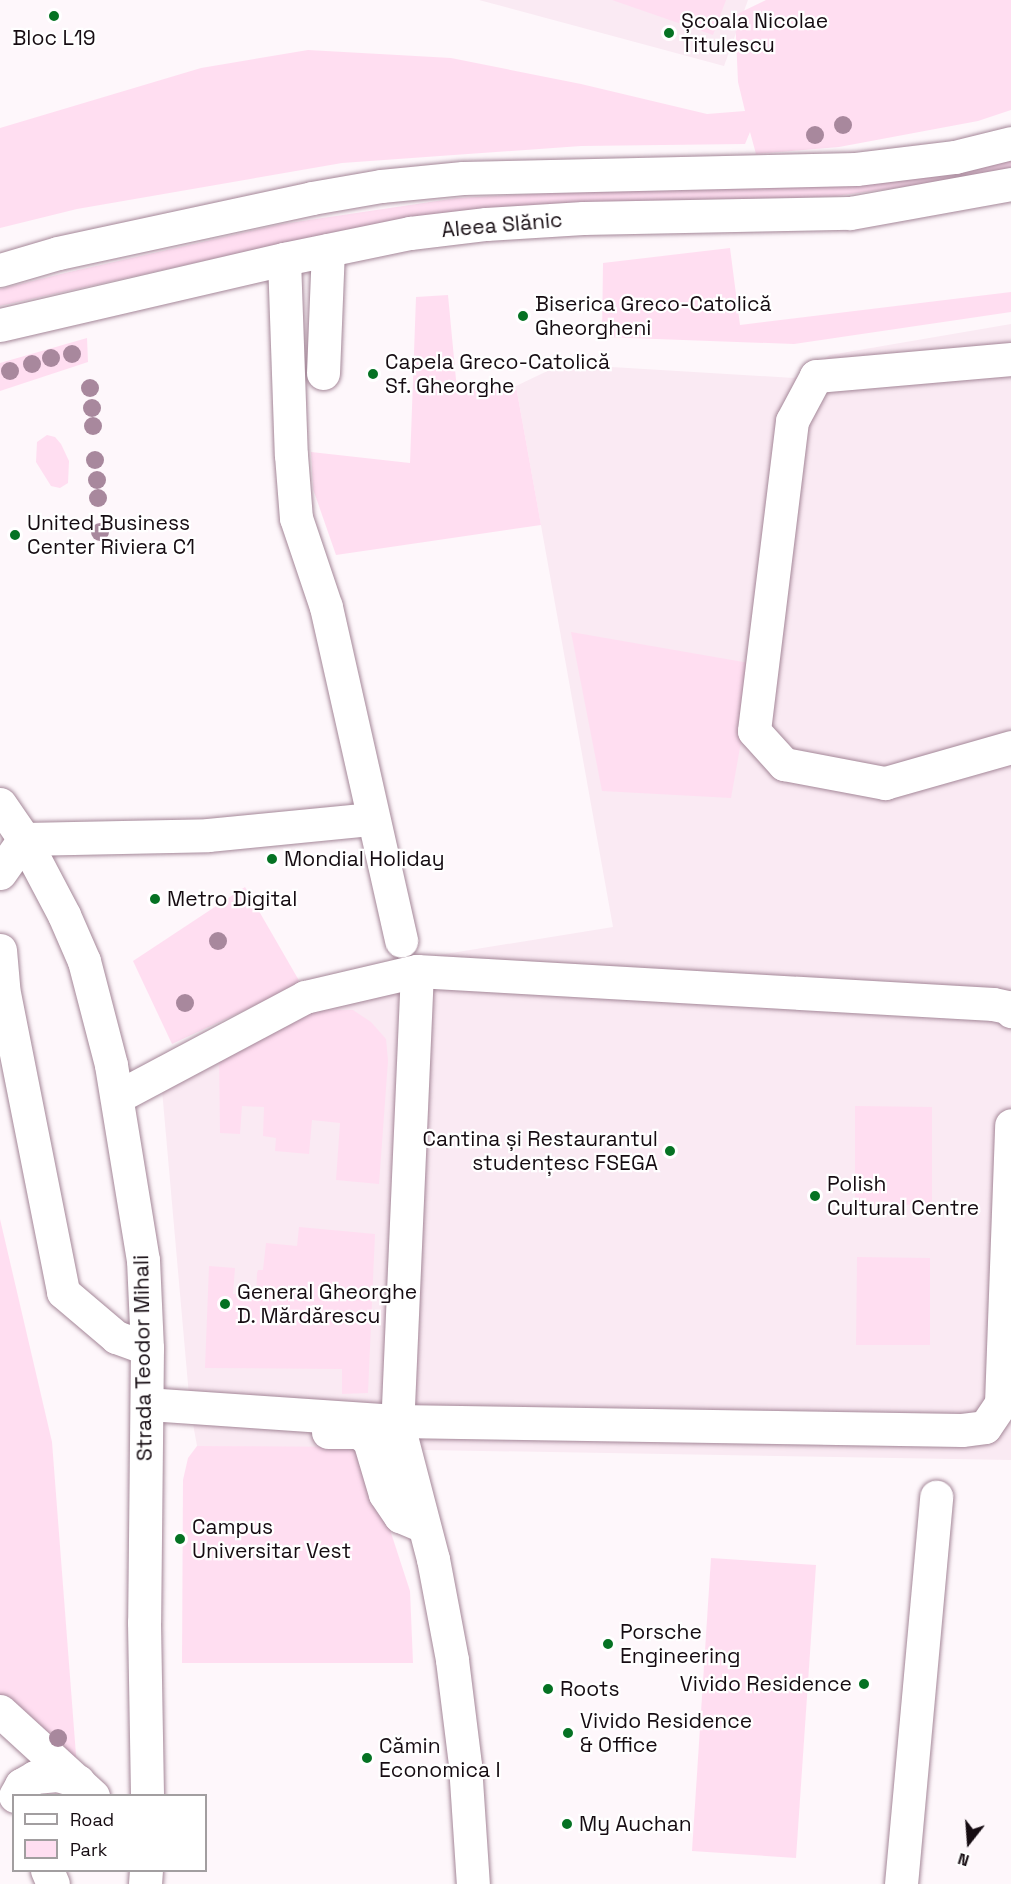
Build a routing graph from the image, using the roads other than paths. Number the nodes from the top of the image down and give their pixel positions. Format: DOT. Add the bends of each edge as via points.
graph roads {
  1 [pos="1011,143"];
  2 [pos="1011,184"];
  3 [pos="327,250"];
  4 [pos="284,259"];
  5 [pos="0,270"];
  6 [pos="0,325"];
  7 [pos="1011,359"];
  8 [pos="323,373"];
  9 [pos="1011,747"];
  10 [pos="0,804"];
  11 [pos="372,819"];
  12 [pos="24,839"];
  13 [pos="0,873"];
  14 [pos="401,941"];
  15 [pos="0,950"];
  16 [pos="417,971"];
  17 [pos="1011,1011"];
  18 [pos="117,1096"];
  19 [pos="1011,1125"];
  20 [pos="147,1348"];
  21 [pos="147,1416"];
  22 [pos="397,1421"];
  23 [pos="936,1497"];
  24 [pos="423,1526"];
  25 [pos="0,1711"];
  26 [pos="85,1788"];
  27 [pos="16,1794"];
  28 [pos="147,1794"];
  29 [pos="472,1884"];
  30 [pos="901,1884"];
  1 -- 5 [label="main road" via="955,157 856,169 463,178 381,186 93,246"];
  2 -- 3 [label="main road, Aleea Slănic" via="849,213 583,218 486,224 410,233"];
  3 -- 4 [label="main road, Aleea Slănic"];
  3 -- 8 [label="main road"];
  4 -- 6 [label="main road, Aleea Slănic"];
  4 -- 11 [label="main road" via="296,518 326,607"];
  7 -- 9 [label="main road" via="816,376 792,421 754,731 784,764 885,783"];
  10 -- 12 [label="main road, Strada Teodor Mihali"];
  11 -- 12 [label="main road" via="208,835"];
  11 -- 14 [label="main road"];
  12 -- 13 [label="main road"];
  12 -- 18 [label="main road, Strada Teodor Mihali" via="84,961 102,1022"];
  15 -- 20 [label="main road" via="3,988 63,1292 116,1338"];
  16 -- 17 [label="main road" via="993,1004"];
  16 -- 18 [label="main road" via="305,997"];
  16 -- 22 [label="main road"];
  18 -- 20 [label="main road, Strada Teodor Mihali" via="143,1260"];
  19 -- 22 [label="main road" via="1001,1403 985,1427 962,1430"];
  20 -- 21 [label="main road, Strada Teodor Mihali"];
  21 -- 22 [label="main road"];
  21 -- 24 [label="main road" via="358,1432 369,1440 385,1494 400,1516"];
  21 -- 28 [label="main road, Strada Teodor Mihali"];
  22 -- 24 [label="main road"];
  23 -- 30 [label="main road"];
  24 -- 29 [label="main road" via="452,1660 465,1765"];
  25 -- 26 [label="main road"];
  26 -- 27 [label="main road" via="57,1775 35,1777 21,1785"];
}
